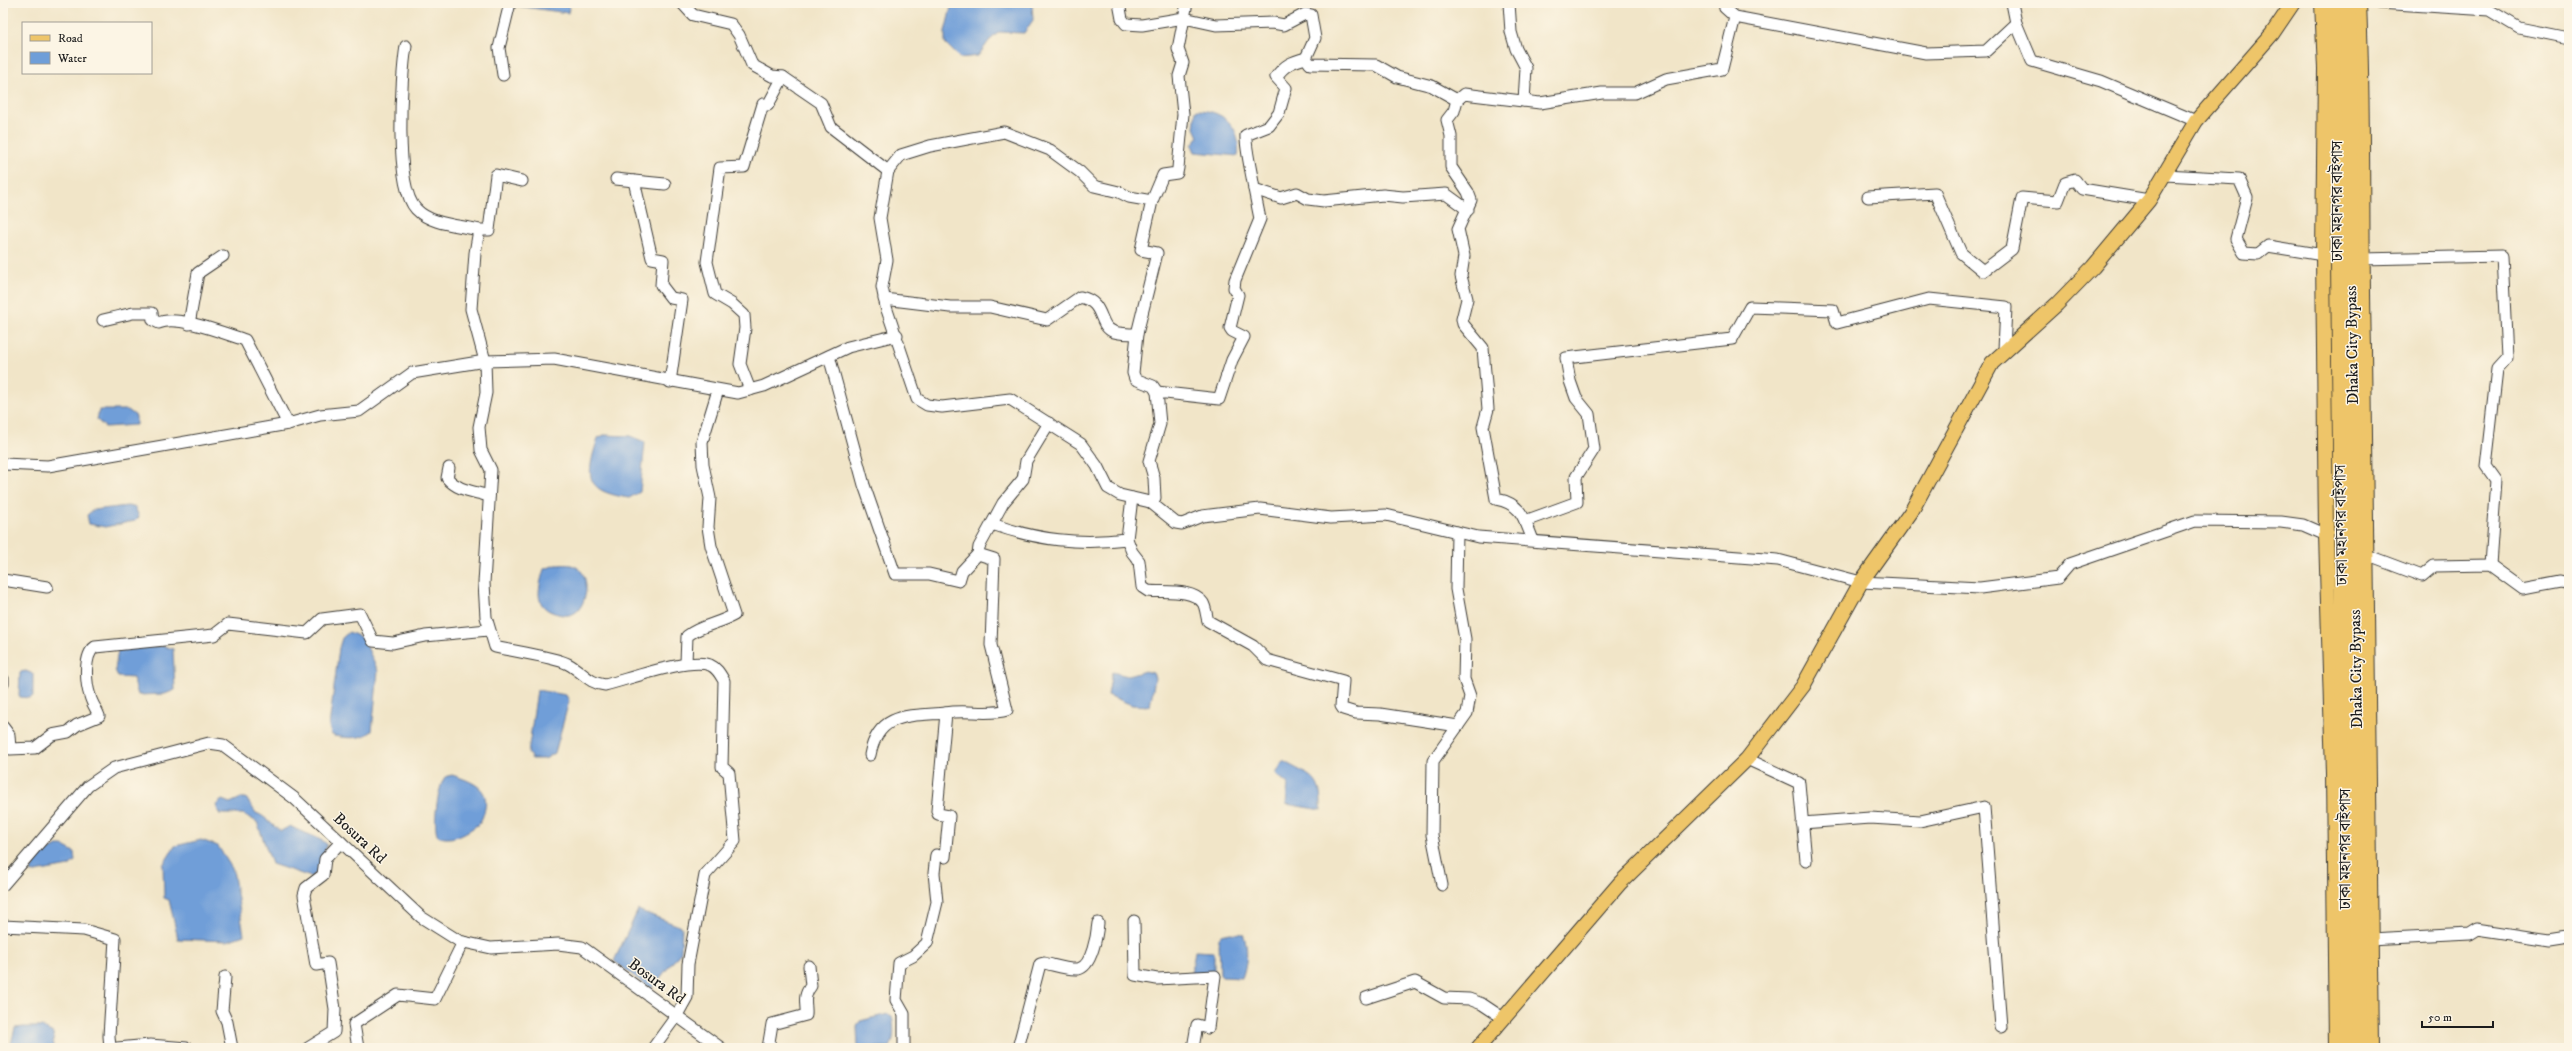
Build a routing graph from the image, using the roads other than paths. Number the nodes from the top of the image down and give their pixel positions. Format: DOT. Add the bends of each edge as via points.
graph roads {
  1 [pos="510,3"];
  2 [pos="682,3"];
  3 [pos="1120,3"];
  4 [pos="1187,3"];
  5 [pos="1508,3"];
  6 [pos="1728,3"];
  7 [pos="2012,3"];
  8 [pos="2293,3"];
  9 [pos="2322,3"];
  10 [pos="2334,3"];
  11 [pos="2348,3"];
  12 [pos="2359,3"];
  13 [pos="2379,3"];
  14 [pos="1735,17"];
  15 [pos="1184,18"];
  16 [pos="2016,23"];
  17 [pos="2569,38"];
  18 [pos="406,46"];
  19 [pos="1306,58"];
  20 [pos="502,76"];
  21 [pos="782,77"];
  22 [pos="1457,100"];
  23 [pos="1524,101"];
  24 [pos="2196,121"];
  25 [pos="888,171"];
  26 [pos="2165,175"];
  27 [pos="616,179"];
  28 [pos="522,180"];
  29 [pos="634,181"];
  30 [pos="664,184"];
  31 [pos="1254,189"];
  32 [pos="1868,197"];
  33 [pos="2149,200"];
  34 [pos="1152,201"];
  35 [pos="1468,210"];
  36 [pos="479,230"];
  37 [pos="2324,255"];
  38 [pos="223,256"];
  39 [pos="2361,259"];
  40 [pos="884,298"];
  41 [pos="103,320"];
  42 [pos="189,324"];
  43 [pos="897,334"];
  44 [pos="1137,334"];
  45 [pos="2004,350"];
  46 [pos="829,356"];
  47 [pos="484,361"];
  48 [pos="670,382"];
  49 [pos="718,390"];
  50 [pos="750,390"];
  51 [pos="1156,392"];
  52 [pos="1049,423"];
  53 [pos="288,424"];
  54 [pos="3,464"];
  55 [pos="449,468"];
  56 [pos="489,496"];
  57 [pos="1132,498"];
  58 [pos="1150,502"];
  59 [pos="1525,521"];
  60 [pos="992,524"];
  61 [pos="1457,532"];
  62 [pos="2326,535"];
  63 [pos="1127,539"];
  64 [pos="1533,540"];
  65 [pos="978,554"];
  66 [pos="2366,555"];
  67 [pos="2490,565"];
  68 [pos="3,580"];
  69 [pos="1861,582"];
  70 [pos="2569,584"];
  71 [pos="47,587"];
  72 [pos="488,630"];
  73 [pos="686,662"];
  74 [pos="3,679"];
  75 [pos="3,684"];
  76 [pos="946,713"];
  77 [pos="1458,726"];
  78 [pos="3,727"];
  79 [pos="870,755"];
  80 [pos="1746,759"];
  81 [pos="1802,823"];
  82 [pos="341,842"];
  83 [pos="1806,860"];
  84 [pos="3,885"];
  85 [pos="1442,885"];
  86 [pos="1134,921"];
  87 [pos="1098,923"];
  88 [pos="3,926"];
  89 [pos="2569,937"];
  90 [pos="2370,939"];
  91 [pos="463,942"];
  92 [pos="809,966"];
  93 [pos="225,977"];
  94 [pos="1366,998"];
  95 [pos="677,1015"];
  96 [pos="1503,1018"];
  97 [pos="2001,1027"];
  98 [pos="110,1048"];
  99 [pos="117,1048"];
  100 [pos="187,1048"];
  101 [pos="232,1048"];
  102 [pos="308,1048"];
  103 [pos="358,1048"];
  104 [pos="653,1048"];
  105 [pos="721,1048"];
  106 [pos="768,1048"];
  107 [pos="904,1048"];
  108 [pos="1018,1048"];
  109 [pos="1193,1048"];
  110 [pos="1478,1048"];
  111 [pos="2336,1048"];
  112 [pos="2347,1048"];
  113 [pos="2360,1048"];
  114 [pos="2372,1048"];
  1 -- 20 [label="street" via="499,48"];
  2 -- 21 [label="street" via="694,15 731,24 739,34 752,65 772,76"];
  3 -- 15 [label="street" via="1122,19 1126,24"];
  4 -- 15 [label="street"];
  5 -- 23 [label="street" via="1511,32 1516,50 1526,68"];
  6 -- 14 [label="street" via="1725,8"];
  7 -- 16 [label="street"];
  8 -- 24 [label="main road" via="2272,34"];
  9 -- 37 [label="main road" via="2325,69"];
  10 -- 112 [label="highway, ঢাকা মহানগর বাইপাস" via="2337,74"];
  11 -- 113 [label="highway, Dhaka City Bypass"];
  12 -- 39 [label="main road" via="2363,114"];
  13 -- 17 [label="street" via="2489,10 2519,28"];
  14 -- 16 [label="street" via="1926,53 1986,51"];
  14 -- 23 [label="street" via="1722,69 1666,79 1635,93 1602,93 1540,103"];
  15 -- 19 [label="street" via="1216,25 1284,25 1305,14 1311,16 1315,38"];
  15 -- 34 [label="street" via="1178,49 1184,63 1178,76 1183,114 1178,168 1176,173 1163,175"];
  16 -- 24 [label="street" via="2032,61 2101,81"];
  18 -- 36 [label="street" via="400,104 404,171 410,199 416,209 434,221"];
  19 -- 22 [label="street" via="1310,64 1376,65 1397,77 1432,86"];
  19 -- 31 [label="street" via="1288,63 1276,77 1286,88 1279,113 1269,126 1246,135"];
  21 -- 25 [label="street" via="821,103 831,126"];
  21 -- 50 [label="street" via="768,106 763,104 744,167 720,168 707,262 715,294 744,315 745,328 740,364"];
  22 -- 23 [label="street" via="1464,94"];
  22 -- 35 [label="street" via="1454,111 1447,120 1451,136 1449,160 1454,174 1468,192 1471,200"];
  24 -- 26 [label="main road"];
  25 -- 34 [label="street" via="901,155 930,146 1004,132 1050,150 1094,186"];
  25 -- 40 [label="street" via="880,218 886,248 882,287"];
  26 -- 33 [label="main road"];
  26 -- 37 [label="street" via="2239,179 2247,197 2236,239 2244,253 2258,254 2268,246"];
  27 -- 29 [label="street"];
  28 -- 36 [label="street" via="496,175 489,230"];
  29 -- 30 [label="street"];
  29 -- 48 [label="street" via="652,258 663,260 662,284 671,298 682,300"];
  31 -- 35 [label="street" via="1281,198 1297,193 1324,201 1383,195 1403,197 1446,194"];
  31 -- 51 [label="street" via="1260,219 1235,280 1234,288 1238,295 1230,328 1244,337 1232,360 1219,399"];
  32 -- 33 [label="street" via="1935,193 1961,252 1983,271 2012,249 2022,198 2058,201 2065,183 2074,180 2082,189"];
  33 -- 45 [label="main road" via="2062,299 2027,333"];
  34 -- 44 [label="street" via="1141,250 1157,253"];
  35 -- 59 [label="street" via="1458,229 1464,256 1461,276 1467,299 1462,319 1463,324 1483,348 1488,410 1483,427 1496,499 1516,505"];
  36 -- 47 [label="street" via="471,309"];
  37 -- 62 [label="main road"];
  38 -- 42 [label="street" via="198,273"];
  39 -- 66 [label="main road"];
  39 -- 67 [label="street" via="2502,256 2507,358 2497,369 2486,466 2496,480"];
  40 -- 43 [label="street"];
  40 -- 44 [label="street" via="950,307 990,307 1047,320 1080,298 1091,299 1107,326 1114,332"];
  41 -- 42 [label="street" via="133,313 152,313 153,320 159,323 166,320"];
  42 -- 53 [label="street" via="245,340"];
  43 -- 46 [label="street" via="848,347"];
  43 -- 52 [label="street" via="913,390 917,399 927,405 942,407 1010,399"];
  44 -- 51 [label="street" via="1133,360 1135,379 1153,386"];
  45 -- 59 [label="street" via="2006,307 1929,299 1837,323 1833,310 1750,307 1732,339 1566,358 1576,398 1589,414 1594,449 1576,477 1577,502"];
  45 -- 69 [label="main road" via="1992,363 1911,512"];
  46 -- 50 [label="street"];
  46 -- 65 [label="street" via="864,485 895,574 929,574 959,581 962,571"];
  47 -- 48 [label="street" via="554,359"];
  47 -- 53 [label="street" via="412,373 359,411 320,416"];
  47 -- 56 [label="street" via="486,393 479,426 481,450 492,470"];
  48 -- 49 [label="street"];
  49 -- 50 [label="street" via="738,393"];
  49 -- 73 [label="street" via="702,442 703,465 710,498 708,527 711,546 734,615 722,622 698,628 687,636"];
  51 -- 58 [label="street" via="1160,424 1149,461 1154,478 1155,498"];
  52 -- 57 [label="street" via="1081,444 1097,466 1108,488"];
  52 -- 60 [label="street" via="1026,461 1023,479 1003,503"];
  53 -- 54 [label="street" via="48,466"];
  55 -- 56 [label="street" via="447,478 451,484 459,489"];
  56 -- 72 [label="street" via="484,560"];
  57 -- 58 [label="street"];
  57 -- 63 [label="street"];
  58 -- 61 [label="street" via="1176,523 1182,524 1202,516 1260,509 1331,518 1386,514"];
  59 -- 64 [label="street"];
  60 -- 63 [label="street" via="1034,538 1063,542 1094,543"];
  60 -- 65 [label="street" via="979,547"];
  61 -- 64 [label="street" via="1478,537"];
  61 -- 77 [label="street" via="1456,589 1465,639 1464,679 1470,696 1467,713"];
  62 -- 69 [label="street" via="2303,524 2195,521 2070,564 2058,578 1980,588"];
  62 -- 111 [label="main road" via="2333,774"];
  63 -- 77 [label="street" via="1139,561 1142,587 1148,592 1164,591 1199,599 1204,604 1208,622 1253,646 1267,660 1343,681 1343,709 1356,713 1380,714"];
  64 -- 69 [label="street" via="1778,560"];
  65 -- 76 [label="street" via="994,559 991,645 1007,710 996,714 957,711"];
  66 -- 67 [label="street" via="2422,576 2434,566"];
  66 -- 90 [label="main road"];
  67 -- 70 [label="street" via="2523,589 2560,582"];
  68 -- 71 [label="street"];
  69 -- 80 [label="main road" via="1803,686"];
  72 -- 73 [label="street" via="495,647 568,664 596,684 606,685"];
  72 -- 78 [label="street" via="425,636 393,643 373,642 360,614 322,619 307,633 228,624 214,635 95,647 90,653 87,678 89,695 99,716 77,725 68,732 52,735 35,748 10,749 9,735"];
  73 -- 95 [label="street" via="709,664 724,681 722,767 729,773 735,841 705,875 688,964 687,997"];
  74 -- 75 [label="street"];
  76 -- 79 [label="street" via="894,720 882,726 873,738"];
  76 -- 107 [label="street" via="936,811 938,814 949,816 945,856 936,855 934,873 937,902 927,943 913,956 899,963 896,1000 904,1014"];
  77 -- 85 [label="street" via="1433,761 1432,835"];
  80 -- 81 [label="street" via="1799,784"];
  80 -- 96 [label="main road" via="1620,883"];
  81 -- 83 [label="street"];
  81 -- 97 [label="street" via="1870,818 1920,820 1984,807"];
  82 -- 84 [label="street, Bosura Rd" via="294,798 222,745 209,743 114,768 88,786"];
  82 -- 91 [label="street, Bosura Rd" via="421,917"];
  82 -- 102 [label="street" via="325,859 323,875 306,888 304,895 316,965 328,963 335,1009 334,1032"];
  86 -- 109 [label="street" via="1135,975 1157,979 1215,976 1208,1028 1197,1025"];
  87 -- 108 [label="street" via="1096,941 1085,965 1078,969 1040,964"];
  88 -- 98 [label="street" via="84,930 115,939"];
  89 -- 90 [label="street" via="2550,940 2477,929 2470,934"];
  90 -- 114 [label="main road"];
  91 -- 95 [label="street, Bosura Rd" via="491,948 558,944 582,947"];
  91 -- 103 [label="street" via="434,999 398,995 354,1024"];
  92 -- 106 [label="street" via="811,986 806,992 804,1002 806,1015 772,1024"];
  93 -- 101 [label="street" via="222,1011"];
  94 -- 96 [label="street" via="1415,982 1444,998 1469,999 1482,1004"];
  95 -- 104 [label="street"];
  95 -- 105 [label="street, Bosura Rd"];
  96 -- 110 [label="main road"];
  99 -- 100 [label="street" via="150,1045"];
}
